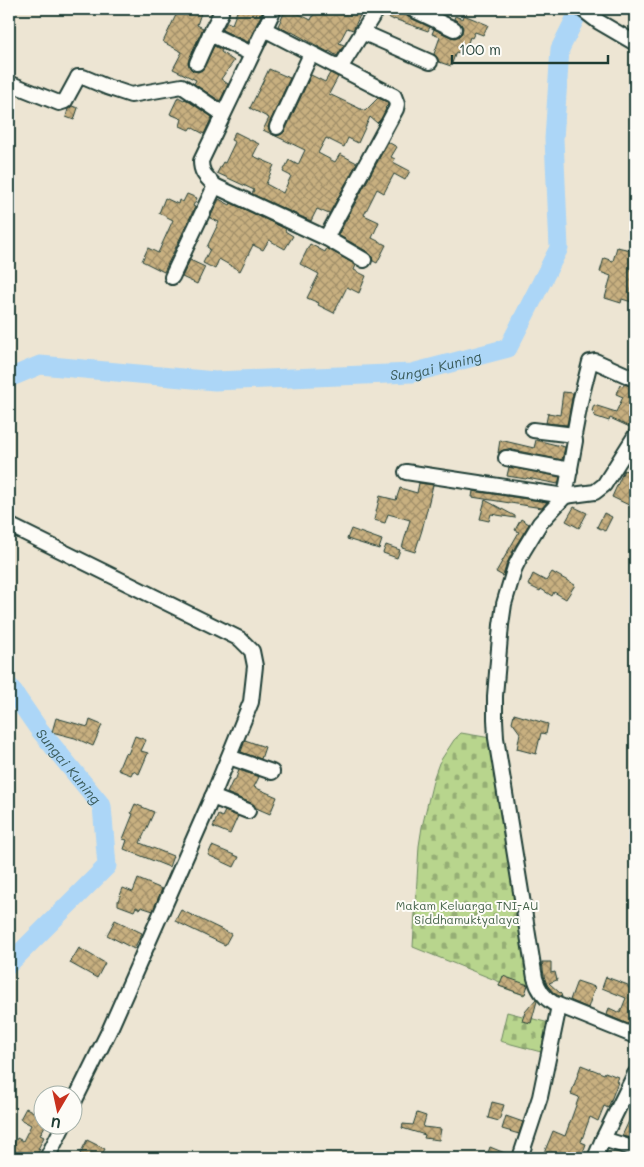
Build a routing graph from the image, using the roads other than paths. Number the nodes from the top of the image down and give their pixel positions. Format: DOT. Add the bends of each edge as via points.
graph roads {
  1 [pos="274,9"];
  2 [pos="377,9"];
  3 [pos="412,9"];
  4 [pos="582,9"];
  5 [pos="220,13"];
  6 [pos="264,29"];
  7 [pos="454,29"];
  8 [pos="362,32"];
  9 [pos="210,34"];
  10 [pos="635,42"];
  11 [pos="252,54"];
  12 [pos="311,54"];
  13 [pos="430,62"];
  14 [pos="197,63"];
  15 [pos="340,68"];
  16 [pos="9,83"];
  17 [pos="223,114"];
  18 [pos="278,127"];
  19 [pos="215,186"];
  20 [pos="326,238"];
  21 [pos="364,260"];
  22 [pos="172,277"];
  23 [pos="635,379"];
  24 [pos="533,430"];
  25 [pos="574,435"];
  26 [pos="635,436"];
  27 [pos="506,458"];
  28 [pos="570,470"];
  29 [pos="406,472"];
  30 [pos="565,496"];
  31 [pos="9,525"];
  32 [pos="229,758"];
  33 [pos="272,772"];
  34 [pos="212,797"];
  35 [pos="248,811"];
  36 [pos="559,1006"];
  37 [pos="635,1036"];
  38 [pos="635,1074"];
  39 [pos="82,1086"];
  40 [pos="59,1134"];
  41 [pos="603,1139"];
  42 [pos="635,1148"];
  43 [pos="47,1158"];
  44 [pos="520,1158"];
  45 [pos="595,1158"];
  1 -- 6 [label="street"];
  2 -- 8 [label="street"];
  3 -- 7 [label="street"];
  4 -- 10 [label="street"];
  5 -- 9 [label="street"];
  6 -- 11 [label="street"];
  6 -- 12 [label="street"];
  8 -- 13 [label="street"];
  8 -- 15 [label="street"];
  9 -- 11 [label="street"];
  9 -- 14 [label="street"];
  11 -- 17 [label="street"];
  12 -- 15 [label="street"];
  12 -- 18 [label="street"];
  15 -- 20 [label="street" via="394,96 397,104"];
  16 -- 17 [label="street" via="59,102 65,101 80,76 130,95 182,86"];
  17 -- 19 [label="street" via="201,168"];
  19 -- 20 [label="street"];
  19 -- 22 [label="street"];
  20 -- 21 [label="street"];
  23 -- 25 [label="street" via="595,361 590,362"];
  24 -- 25 [label="street"];
  25 -- 28 [label="street"];
  26 -- 30 [label="street" via="604,485 595,492"];
  27 -- 28 [label="street"];
  28 -- 30 [label="street"];
  29 -- 30 [label="street"];
  30 -- 36 [label="street" via="540,523 515,567 504,604 495,696 496,738 535,978 543,996"];
  31 -- 32 [label="street" via="240,639 252,651 255,666 251,702"];
  32 -- 33 [label="street"];
  32 -- 34 [label="street"];
  34 -- 35 [label="street"];
  34 -- 39 [label="street"];
  36 -- 37 [label="street"];
  36 -- 44 [label="street" via="540,1097"];
  38 -- 41 [label="street"];
  40 -- 43 [label="street"];
  41 -- 42 [label="street"];
  41 -- 45 [label="street"];
}
